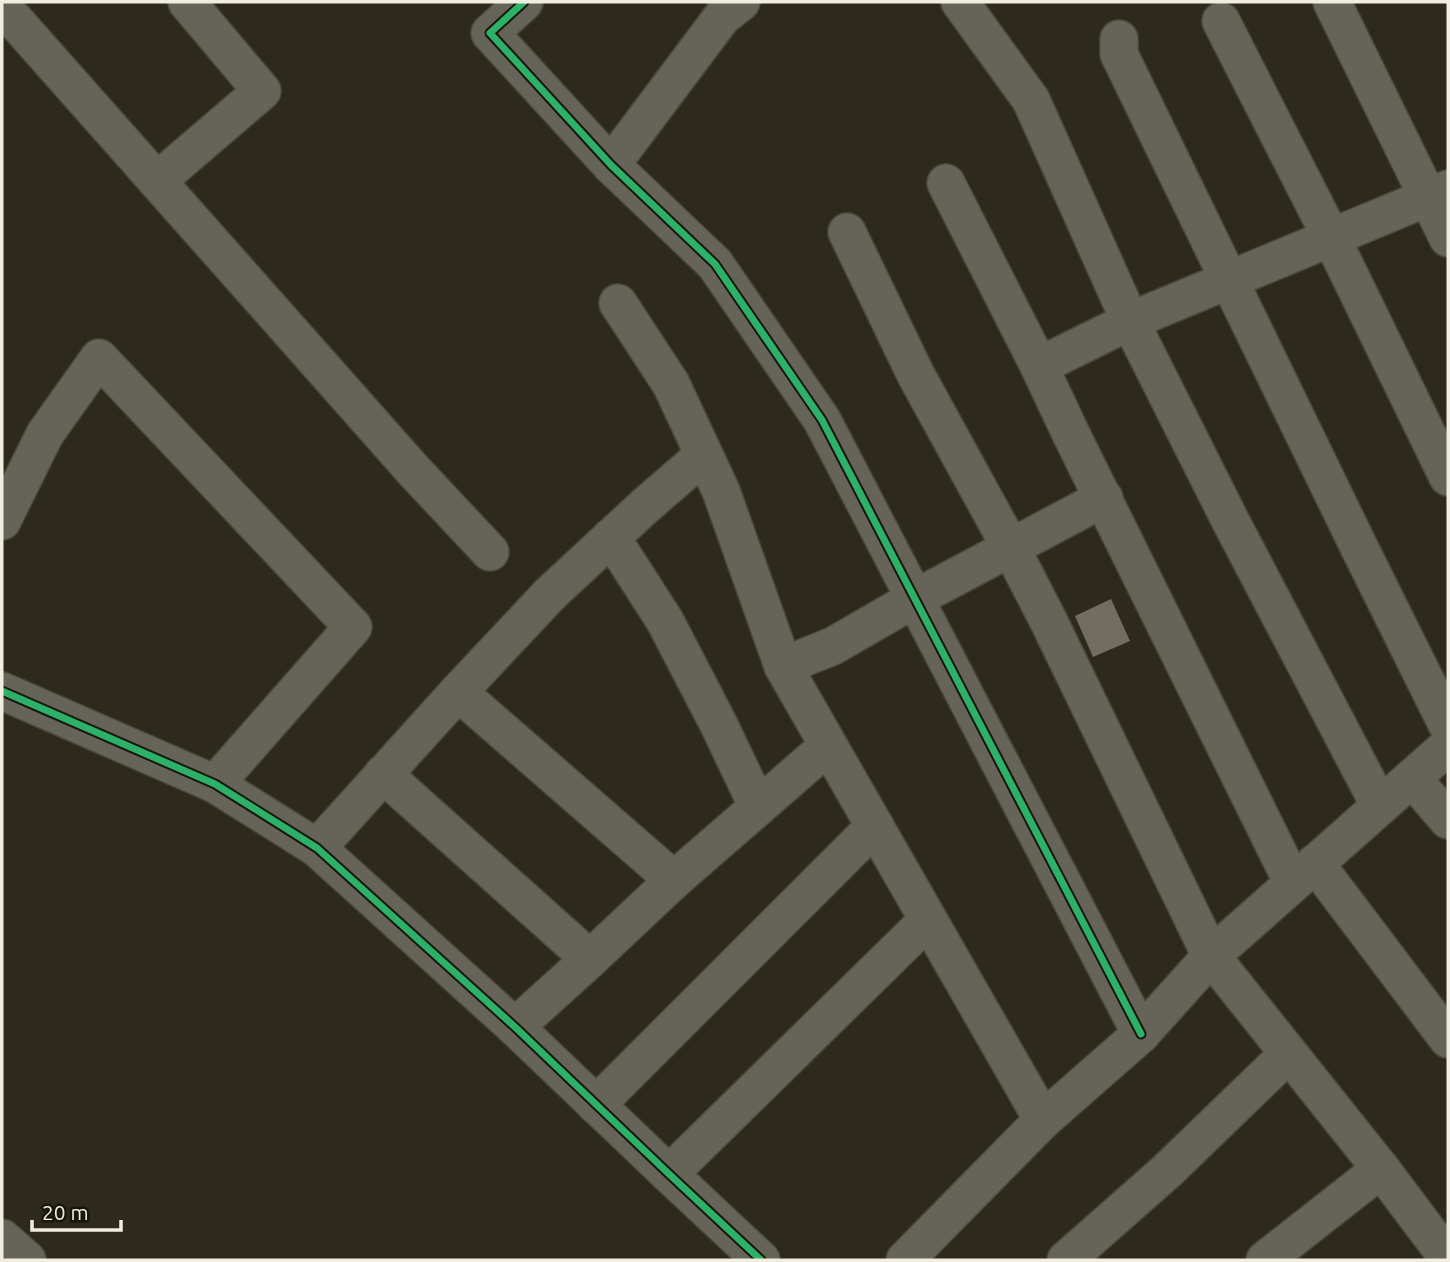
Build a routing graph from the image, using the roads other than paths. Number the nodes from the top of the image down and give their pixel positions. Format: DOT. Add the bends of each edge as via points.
graph roads {
  1 [pos="187,2"];
  2 [pos="524,2"];
  3 [pos="741,2"];
  4 [pos="960,2"];
  5 [pos="1332,2"];
  6 [pos="2,6"];
  7 [pos="1221,21"];
  8 [pos="1119,39"];
  9 [pos="611,165"];
  10 [pos="157,181"];
  11 [pos="946,183"];
  12 [pos="1438,193"];
  13 [pos="847,232"];
  14 [pos="1331,237"];
  15 [pos="1448,238"];
  16 [pos="1229,279"];
  17 [pos="618,303"];
  18 [pos="1130,321"];
  19 [pos="1039,366"];
  20 [pos="705,455"];
  21 [pos="1448,477"];
  22 [pos="1104,498"];
  23 [pos="2,521"];
  24 [pos="611,537"];
  25 [pos="1011,548"];
  26 [pos="490,552"];
  27 [pos="916,598"];
  28 [pos="783,666"];
  29 [pos="2,691"];
  30 [pos="458,692"];
  31 [pos="1448,726"];
  32 [pos="828,746"];
  33 [pos="1448,746"];
  34 [pos="383,774"];
  35 [pos="1412,778"];
  36 [pos="215,784"];
  37 [pos="1380,806"];
  38 [pos="758,807"];
  39 [pos="1448,820"];
  40 [pos="875,827"];
  41 [pos="317,848"];
  42 [pos="1304,873"];
  43 [pos="674,880"];
  44 [pos="928,919"];
  45 [pos="1211,956"];
  46 [pos="590,959"];
  47 [pos="515,1027"];
  48 [pos="1141,1034"];
  49 [pos="1448,1039"];
  50 [pos="1288,1054"];
  51 [pos="596,1105"];
  52 [pos="1043,1120"];
  53 [pos="1381,1169"];
  54 [pos="668,1174"];
  55 [pos="2,1238"];
  56 [pos="1448,1258"];
  57 [pos="27,1260"];
  58 [pos="761,1260"];
  59 [pos="905,1260"];
  60 [pos="1066,1260"];
  61 [pos="1265,1260"];
  1 -- 10 [label="street" via="262,91"];
  2 -- 9 [label="street" via="490,33"];
  3 -- 9 [label="street" via="722,17"];
  4 -- 18 [label="street" via="1031,100"];
  5 -- 12 [label="street"];
  6 -- 10 [label="street"];
  7 -- 14 [label="street"];
  8 -- 16 [label="street" via="1119,54"];
  9 -- 27 [label="street" via="715,264 822,420"];
  10 -- 26 [label="street"];
  11 -- 19 [label="street"];
  12 -- 14 [label="street"];
  12 -- 15 [label="street"];
  13 -- 25 [label="street" via="915,375"];
  14 -- 16 [label="street"];
  14 -- 21 [label="street"];
  16 -- 18 [label="street"];
  16 -- 31 [label="street"];
  17 -- 20 [label="street" via="671,384"];
  18 -- 19 [label="street"];
  18 -- 37 [label="street"];
  19 -- 22 [label="street"];
  20 -- 24 [label="street"];
  20 -- 28 [label="street"];
  22 -- 25 [label="street"];
  22 -- 42 [label="street"];
  23 -- 36 [label="street" via="45,434 99,358 353,627"];
  24 -- 30 [label="street"];
  24 -- 38 [label="street" via="665,621"];
  25 -- 27 [label="street"];
  25 -- 45 [label="street"];
  27 -- 28 [label="street" via="833,646"];
  27 -- 48 [label="street"];
  28 -- 32 [label="street"];
  29 -- 36 [label="street"];
  30 -- 34 [label="street"];
  30 -- 43 [label="street"];
  32 -- 38 [label="street"];
  32 -- 40 [label="street"];
  33 -- 35 [label="street"];
  34 -- 41 [label="street"];
  34 -- 46 [label="street"];
  35 -- 37 [label="street"];
  35 -- 39 [label="street"];
  36 -- 41 [label="street"];
  37 -- 42 [label="street"];
  38 -- 43 [label="street"];
  40 -- 44 [label="street"];
  40 -- 51 [label="street"];
  41 -- 47 [label="street"];
  42 -- 45 [label="street"];
  42 -- 49 [label="street"];
  43 -- 46 [label="street"];
  44 -- 52 [label="street"];
  44 -- 54 [label="street"];
  45 -- 48 [label="street"];
  45 -- 50 [label="street"];
  46 -- 47 [label="street"];
  47 -- 51 [label="street"];
  48 -- 52 [label="street"];
  50 -- 53 [label="street"];
  50 -- 60 [label="street"];
  51 -- 54 [label="street"];
  52 -- 59 [label="street"];
  53 -- 56 [label="street"];
  53 -- 61 [label="street"];
  54 -- 58 [label="street"];
  55 -- 57 [label="street"];
}
